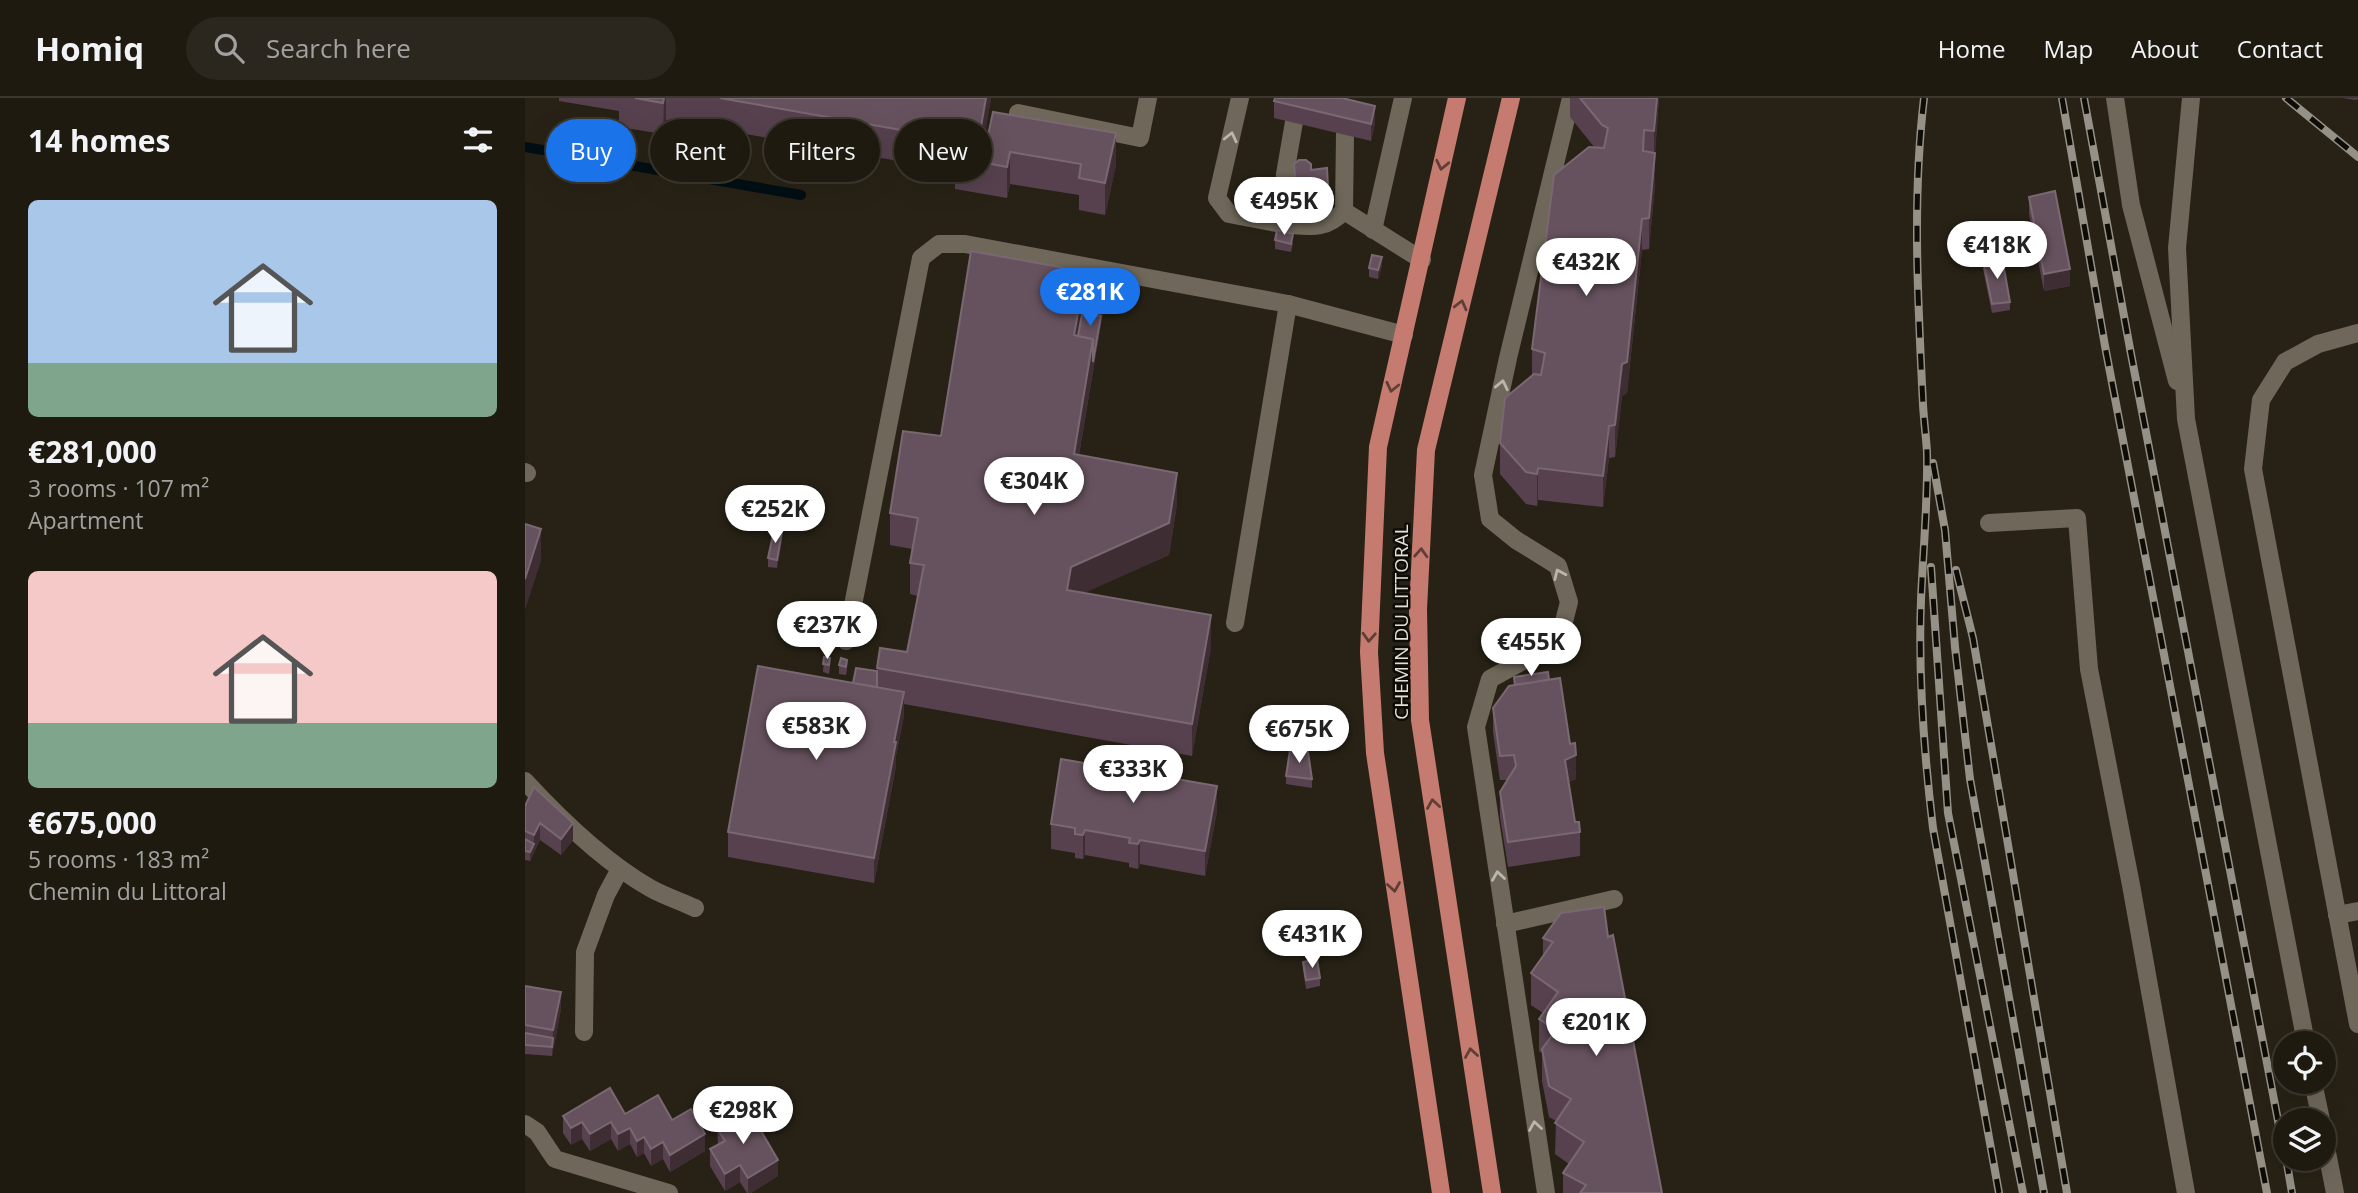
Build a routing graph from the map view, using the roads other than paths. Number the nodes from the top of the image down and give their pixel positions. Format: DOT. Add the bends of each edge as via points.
graph roads {
  1 [pos="1148,98"];
  2 [pos="1240,98"];
  3 [pos="1403,98"];
  4 [pos="1457,98"];
  5 [pos="1511,98"];
  6 [pos="1571,98"];
  7 [pos="2115,98"];
  8 [pos="2191,98"];
  9 [pos="1018,113"];
  10 [pos="1294,122"];
  11 [pos="1345,134"];
  12 [pos="1344,211"];
  13 [pos="1282,224"];
  14 [pos="1373,230"];
  15 [pos="1422,260"];
  16 [pos="1288,304"];
  17 [pos="2358,333"];
  18 [pos="1404,335"];
  19 [pos="2186,419"];
  20 [pos="1989,523"];
  21 [pos="1235,623"];
  22 [pos="846,641"];
  23 [pos="525,781"];
  24 [pos="620,869"];
  25 [pos="1615,899"];
  26 [pos="695,908"];
  27 [pos="2358,911"];
  28 [pos="2337,915"];
  29 [pos="1505,924"];
  30 [pos="2358,1024"];
  31 [pos="2304,1031"];
  32 [pos="584,1032"];
  33 [pos="525,1124"];
  34 [pos="2331,1171"];
  35 [pos="669,1193"];
  36 [pos="1441,1193"];
  37 [pos="1492,1193"];
  38 [pos="1546,1193"];
  39 [pos="2186,1193"];
  40 [pos="2335,1193"];
  1 -- 9 [label="street" via="1140,138"];
  13 -- 2 [label="street, one-way" via="1229,214 1217,198"];
  3 -- 14 [label="street"];
  4 -- 15 [label="main road, CHEMIN DU LITTORAL, one-way"];
  37 -- 5 [label="main road, CHEMIN DU LITTORAL, one-way" via="1420,720 1418,609 1426,450"];
  29 -- 6 [label="street, one-way" via="1476,727 1490,679 1559,641 1569,602 1558,566 1490,519 1483,475"];
  7 -- 19 [label="street" via="2131,205"];
  8 -- 19 [label="street" via="2177,248"];
  10 -- 13 [label="street"];
  11 -- 12 [label="street"];
  12 -- 13 [label="street" via="1332,223"];
  12 -- 14 [label="street"];
  14 -- 15 [label="street"];
  15 -- 18 [label="main road, CHEMIN DU LITTORAL"];
  16 -- 18 [label="street"];
  16 -- 21 [label="street"];
  16 -- 22 [label="street" via="965,244 939,244 921,258"];
  17 -- 28 [label="street" via="2318,344 2285,362 2261,400 2253,469"];
  18 -- 36 [label="main road, CHEMIN DU LITTORAL, one-way" via="1378,447 1369,652 1375,753"];
  19 -- 31 [label="street"];
  20 -- 39 [label="street" via="2077,518 2089,669"];
  23 -- 24 [label="street"];
  24 -- 26 [label="street"];
  24 -- 32 [label="street" via="585,952"];
  25 -- 29 [label="street"];
  27 -- 28 [label="street"];
  28 -- 30 [label="street"];
  38 -- 29 [label="street, one-way"];
  33 -- 35 [label="street" via="537,1132 555,1159"];
  34 -- 40 [label="street"];
}
